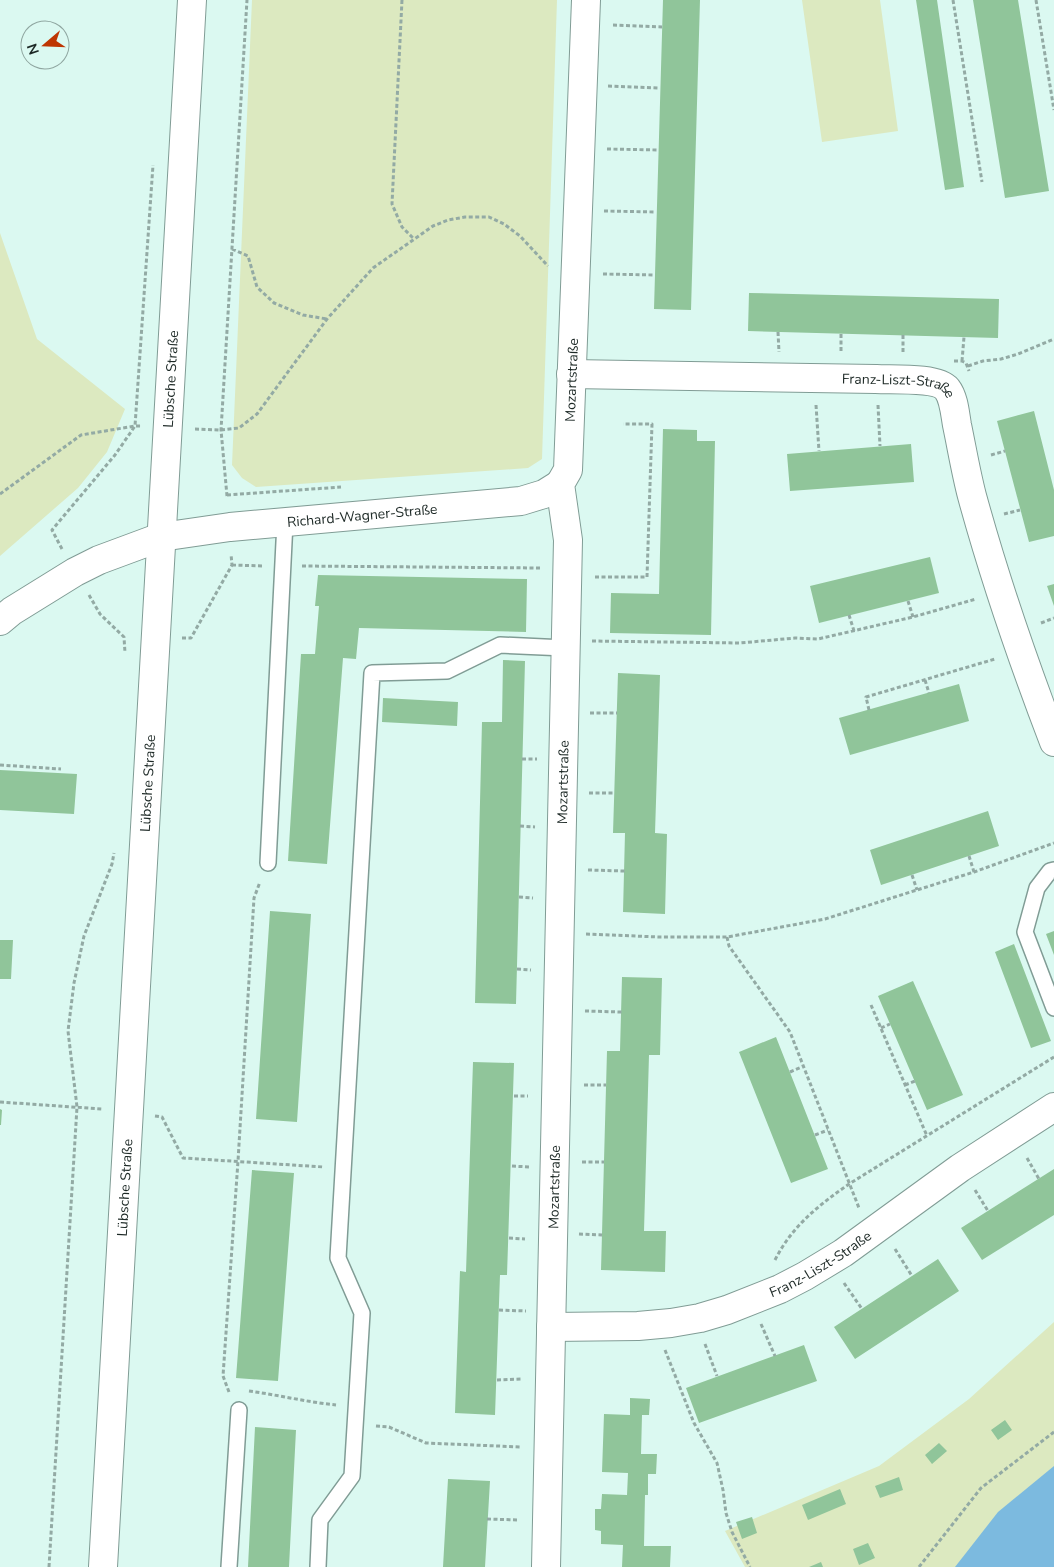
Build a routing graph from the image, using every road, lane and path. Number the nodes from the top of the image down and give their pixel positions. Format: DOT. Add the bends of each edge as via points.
graph roads {
  1 [pos="192,0"];
  2 [pos="247,0"];
  3 [pos="402,0"];
  4 [pos="586,0"];
  5 [pos="953,0"];
  6 [pos="1036,0"];
  7 [pos="612,25"];
  8 [pos="662,27"];
  9 [pos="600,86"];
  10 [pos="660,88"];
  11 [pos="1054,110"];
  12 [pos="598,149"];
  13 [pos="658,150"];
  14 [pos="982,182"];
  15 [pos="596,210"];
  16 [pos="656,212"];
  17 [pos="414,239"];
  18 [pos="232,249"];
  19 [pos="549,267"];
  20 [pos="594,274"];
  21 [pos="655,275"];
  22 [pos="327,319"];
  23 [pos="778,332"];
  24 [pos="840,334"];
  25 [pos="903,335"];
  26 [pos="964,337"];
  27 [pos="1054,340"];
  28 [pos="779,357"];
  29 [pos="841,359"];
  30 [pos="903,361"];
  31 [pos="952,361"];
  32 [pos="962,361"];
  33 [pos="968,366"];
  34 [pos="571,374"];
  35 [pos="969,375"];
  36 [pos="814,377"];
  37 [pos="876,379"];
  38 [pos="622,424"];
  39 [pos="167,428"];
  40 [pos="221,430"];
  41 [pos="880,446"];
  42 [pos="818,451"];
  43 [pos="1005,451"];
  44 [pos="984,456"];
  45 [pos="560,484"];
  46 [pos="349,487"];
  47 [pos="0,494"];
  48 [pos="227,495"];
  49 [pos="1020,510"];
  50 [pos="1000,515"];
  51 [pos="285,522"];
  52 [pos="161,537"];
  53 [pos="232,565"];
  54 [pos="283,566"];
  55 [pos="567,568"];
  56 [pos="593,577"];
  57 [pos="1000,592"];
  58 [pos="908,601"];
  59 [pos="849,615"];
  60 [pos="913,617"];
  61 [pos="1054,618"];
  62 [pos="0,621"];
  63 [pos="1035,625"];
  64 [pos="854,631"];
  65 [pos="124,637"];
  66 [pos="592,641"];
  67 [pos="565,648"];
  68 [pos="1020,651"];
  69 [pos="126,656"];
  70 [pos="925,680"];
  71 [pos="928,693"];
  72 [pos="869,710"];
  73 [pos="589,712"];
  74 [pos="617,713"];
  75 [pos="1054,742"];
  76 [pos="0,765"];
  77 [pos="61,769"];
  78 [pos="587,793"];
  79 [pos="614,793"];
  80 [pos="520,826"];
  81 [pos="543,827"];
  82 [pos="1054,843"];
  83 [pos="116,848"];
  84 [pos="969,856"];
  85 [pos="268,863"];
  86 [pos="585,870"];
  87 [pos="1054,870"];
  88 [pos="625,871"];
  89 [pos="974,872"];
  90 [pos="912,875"];
  91 [pos="917,890"];
  92 [pos="519,897"];
  93 [pos="534,898"];
  94 [pos="583,934"];
  95 [pos="728,937"];
  96 [pos="517,969"];
  97 [pos="532,970"];
  98 [pos="871,1005"];
  99 [pos="1054,1008"];
  100 [pos="582,1011"];
  101 [pos="622,1012"];
  102 [pos="890,1024"];
  103 [pos="881,1028"];
  104 [pos="1054,1057"];
  105 [pos="804,1066"];
  106 [pos="790,1072"];
  107 [pos="915,1081"];
  108 [pos="580,1085"];
  109 [pos="606,1085"];
  110 [pos="905,1085"];
  111 [pos="514,1096"];
  112 [pos="530,1096"];
  113 [pos="0,1102"];
  114 [pos="77,1106"];
  115 [pos="1054,1107"];
  116 [pos="128,1112"];
  117 [pos="828,1130"];
  118 [pos="815,1135"];
  119 [pos="927,1136"];
  120 [pos="1023,1152"];
  121 [pos="238,1161"];
  122 [pos="577,1162"];
  123 [pos="604,1162"];
  124 [pos="512,1166"];
  125 [pos="535,1167"];
  126 [pos="343,1168"];
  127 [pos="1039,1179"];
  128 [pos="849,1184"];
  129 [pos="972,1186"];
  130 [pos="988,1211"];
  131 [pos="575,1234"];
  132 [pos="602,1235"];
  133 [pos="508,1238"];
  134 [pos="881,1239"];
  135 [pos="533,1240"];
  136 [pos="912,1276"];
  137 [pos="840,1277"];
  138 [pos="758,1306"];
  139 [pos="862,1309"];
  140 [pos="499,1310"];
  141 [pos="541,1319"];
  142 [pos="704,1343"];
  143 [pos="665,1350"];
  144 [pos="775,1356"];
  145 [pos="717,1376"];
  146 [pos="497,1380"];
  147 [pos="529,1380"];
  148 [pos="227,1388"];
  149 [pos="236,1389"];
  150 [pos="245,1390"];
  151 [pos="357,1407"];
  152 [pos="239,1410"];
  153 [pos="356,1425"];
  154 [pos="1054,1432"];
  155 [pos="527,1447"];
  156 [pos="488,1519"];
  157 [pos="525,1520"];
  158 [pos="50,1567"];
  159 [pos="102,1567"];
  160 [pos="229,1567"];
  161 [pos="318,1567"];
  162 [pos="546,1567"];
  163 [pos="750,1567"];
  164 [pos="919,1567"];
  1 -- 39 [label="street, Lübsche Straße"];
  2 -- 18 [label="path"];
  3 -- 17 [label="path" via="392,204 402,227"];
  4 -- 34 [label="street, Mozartstraße"];
  5 -- 14 [label="path"];
  6 -- 11 [label="path"];
  7 -- 8 [label="path"];
  9 -- 10 [label="path"];
  12 -- 13 [label="path"];
  15 -- 16 [label="path"];
  17 -- 19 [label="path" via="448,220 489,217 520,236"];
  17 -- 22 [label="path" via="372,268"];
  18 -- 22 [label="path" via="248,256 257,288 274,304 303,315"];
  18 -- 40 [label="path"];
  20 -- 21 [label="path"];
  22 -- 40 [label="path" via="257,414 239,428"];
  23 -- 28 [label="path"];
  24 -- 29 [label="path"];
  25 -- 30 [label="path"];
  26 -- 32 [label="path"];
  27 -- 33 [label="path" via="1018,354"];
  31 -- 32 [label="path"];
  32 -- 33 [label="path"];
  33 -- 35 [label="path"];
  34 -- 36 [label="street, Franz-Liszt-Straße"];
  34 -- 45 [label="street, Mozartstraße" via="568,470"];
  36 -- 37 [label="street, Franz-Liszt-Straße"];
  36 -- 42 [label="path"];
  37 -- 41 [label="path"];
  37 -- 57 [label="street, Franz-Liszt-Straße" via="926,381 939,383 946,389"];
  38 -- 56 [label="path" via="652,424 647,577"];
  39 -- 40 [label="path"];
  39 -- 47 [label="path" via="135,426 81,434"];
  39 -- 52 [label="street, Lübsche Straße"];
  43 -- 44 [label="path"];
  45 -- 51 [label="street, Richard-Wagner-Straße" via="544,494 521,501"];
  45 -- 55 [label="street, Mozartstraße" via="568,540"];
  46 -- 48 [label="path"];
  49 -- 50 [label="path"];
  51 -- 52 [label="street, Richard-Wagner-Straße"];
  51 -- 54 [label="lane"];
  52 -- 62 [label="street, Richard-Wagner-Straße" via="75,572"];
  52 -- 116 [label="street, Lübsche Straße"];
  53 -- 54 [label="path"];
  54 -- 55 [label="path"];
  54 -- 85 [label="lane"];
  55 -- 67 [label="street, Mozartstraße"];
  57 -- 60 [label="path"];
  57 -- 68 [label="street, Franz-Liszt-Straße"];
  58 -- 60 [label="path"];
  59 -- 64 [label="path"];
  60 -- 64 [label="path"];
  61 -- 63 [label="path"];
  64 -- 66 [label="path" via="818,639 740,643"];
  65 -- 69 [label="path"];
  67 -- 126 [label="lane" via="500,645 447,672 372,673"];
  67 -- 141 [label="street, Mozartstraße"];
  68 -- 70 [label="path"];
  68 -- 75 [label="street, Franz-Liszt-Straße"];
  70 -- 71 [label="path"];
  70 -- 72 [label="path" via="866,697"];
  73 -- 74 [label="path"];
  76 -- 77 [label="path"];
  78 -- 79 [label="path"];
  80 -- 81 [label="path"];
  82 -- 89 [label="path"];
  83 -- 114 [label="path" via="84,936 74,983 68,1031"];
  84 -- 89 [label="path"];
  85 -- 121 [label="path" via="254,898"];
  86 -- 88 [label="path"];
  87 -- 99 [label="lane" via="1037,888 1025,932"];
  89 -- 91 [label="path"];
  90 -- 91 [label="path"];
  91 -- 95 [label="path" via="825,919"];
  92 -- 93 [label="path"];
  94 -- 95 [label="path"];
  95 -- 105 [label="path" via="730,946 790,1032"];
  96 -- 97 [label="path"];
  98 -- 103 [label="path"];
  100 -- 101 [label="path"];
  102 -- 103 [label="path"];
  103 -- 110 [label="path"];
  104 -- 119 [label="path"];
  105 -- 106 [label="path"];
  105 -- 117 [label="path"];
  107 -- 110 [label="path"];
  108 -- 109 [label="path"];
  110 -- 119 [label="path"];
  111 -- 112 [label="path"];
  113 -- 114 [label="path"];
  114 -- 116 [label="path"];
  114 -- 158 [label="path"];
  115 -- 134 [label="street, Franz-Liszt-Straße" via="960,1168"];
  116 -- 121 [label="path" via="162,1117 183,1158"];
  116 -- 159 [label="street, Lübsche Straße"];
  117 -- 118 [label="path"];
  117 -- 128 [label="path"];
  119 -- 128 [label="path"];
  120 -- 127 [label="path"];
  121 -- 126 [label="path"];
  121 -- 148 [label="path" via="222,1376"];
  122 -- 123 [label="path"];
  124 -- 125 [label="path"];
  126 -- 151 [label="lane" via="338,1258 362,1313"];
  128 -- 134 [label="path"];
  128 -- 138 [label="path" via="820,1204 786,1240 776,1257"];
  129 -- 130 [label="path"];
  131 -- 132 [label="path"];
  133 -- 135 [label="path"];
  134 -- 136 [label="path"];
  134 -- 138 [label="street, Franz-Liszt-Straße" via="780,1288"];
  137 -- 139 [label="path"];
  138 -- 141 [label="street, Franz-Liszt-Straße" via="638,1326"];
  138 -- 144 [label="path"];
  140 -- 141 [label="path"];
  141 -- 162 [label="street, Mozartstraße"];
  142 -- 145 [label="path"];
  143 -- 163 [label="path" via="694,1423 717,1463 732,1532"];
  146 -- 147 [label="path"];
  148 -- 149 [label="path"];
  148 -- 152 [label="path"];
  150 -- 151 [label="path" via="313,1403"];
  151 -- 153 [label="lane"];
  152 -- 160 [label="lane"];
  153 -- 155 [label="path" via="389,1427 426,1443"];
  153 -- 161 [label="lane" via="352,1476 320,1520"];
  154 -- 164 [label="path" via="981,1488"];
  156 -- 157 [label="path"];
}
